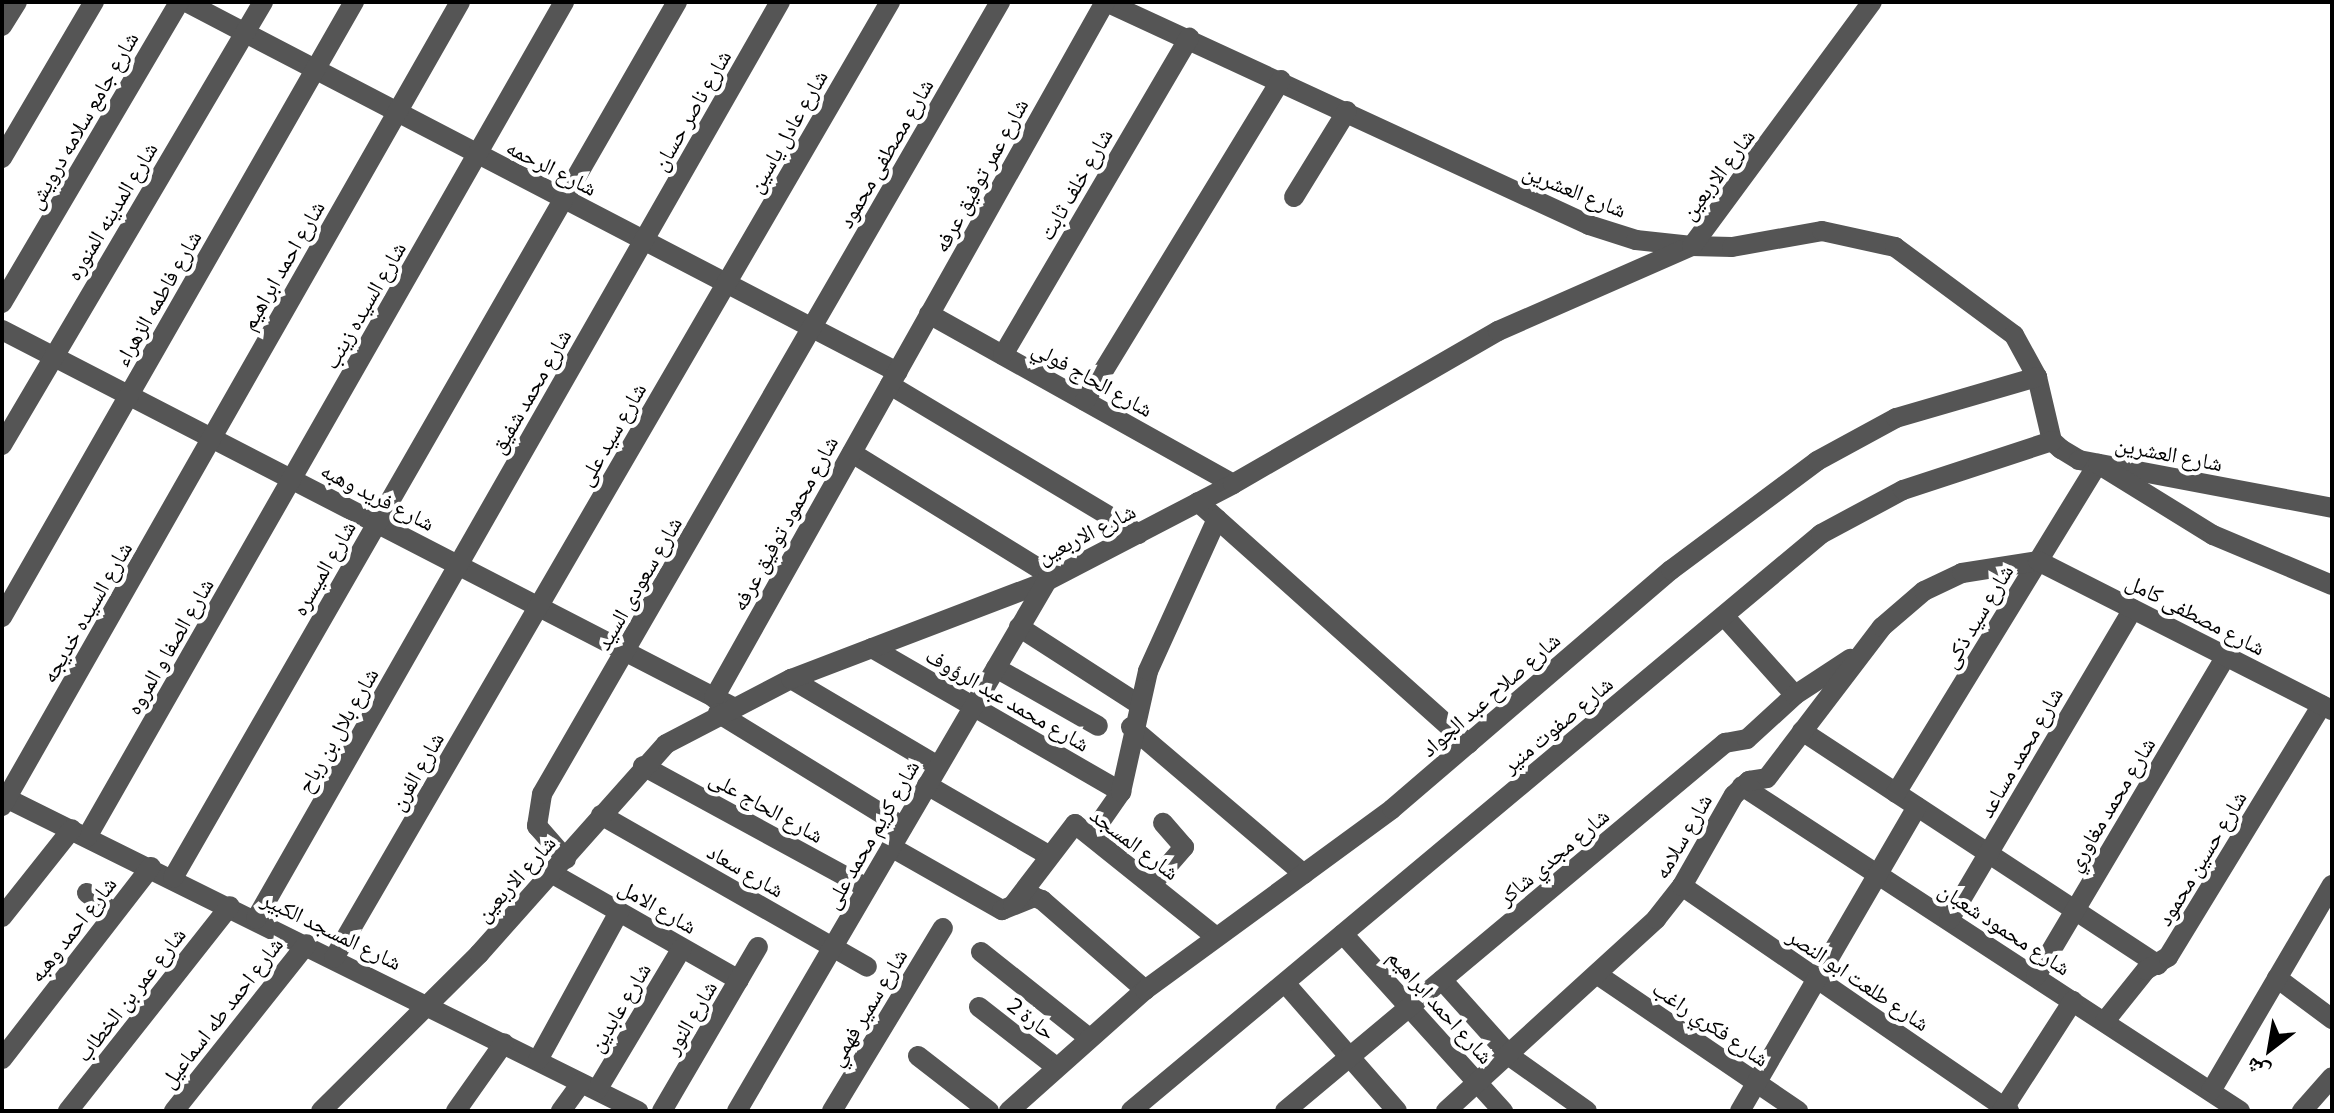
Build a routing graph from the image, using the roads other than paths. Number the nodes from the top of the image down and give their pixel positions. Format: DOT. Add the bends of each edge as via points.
graph roads {
  1 [pos="17,2"];
  2 [pos="94,2"];
  3 [pos="179,2"];
  4 [pos="186,2"];
  5 [pos="263,2"];
  6 [pos="354,2"];
  7 [pos="460,2"];
  8 [pos="564,2"];
  9 [pos="677,2"];
  10 [pos="780,2"];
  11 [pos="890,2"];
  12 [pos="1000,2"];
  13 [pos="1106,2"];
  14 [pos="1872,2"];
  15 [pos="2,26"];
  16 [pos="245,33"];
  17 [pos="1189,38"];
  18 [pos="315,70"];
  19 [pos="1281,80"];
  20 [pos="1347,111"];
  21 [pos="396,114"];
  22 [pos="477,156"];
  23 [pos="2,158"];
  24 [pos="1294,197"];
  25 [pos="563,200"];
  26 [pos="643,241"];
  27 [pos="1692,246"];
  28 [pos="726,284"];
  29 [pos="2,303"];
  30 [pos="929,314"];
  31 [pos="812,329"];
  32 [pos="2,330"];
  33 [pos="1003,355"];
  34 [pos="51,357"];
  35 [pos="2037,377"];
  36 [pos="893,379"];
  37 [pos="127,399"];
  38 [pos="1085,401"];
  39 [pos="210,440"];
  40 [pos="2052,441"];
  41 [pos="2,445"];
  42 [pos="852,453"];
  43 [pos="2098,464"];
  44 [pos="292,479"];
  45 [pos="1233,484"];
  46 [pos="1198,502"];
  47 [pos="2332,508"];
  48 [pos="1217,519"];
  49 [pos="378,522"];
  50 [pos="1139,534"];
  51 [pos="2038,561"];
  52 [pos="459,565"];
  53 [pos="1050,579"];
  54 [pos="2332,585"];
  55 [pos="538,609"];
  56 [pos="2133,609"];
  57 [pos="1724,616"];
  58 [pos="2,617"];
  59 [pos="1019,627"];
  60 [pos="872,648"];
  61 [pos="626,653"];
  62 [pos="1859,654"];
  63 [pos="2226,656"];
  64 [pos="996,668"];
  65 [pos="791,679"];
  66 [pos="1795,695"];
  67 [pos="1137,703"];
  68 [pos="721,706"];
  69 [pos="973,707"];
  70 [pos="2327,707"];
  71 [pos="1098,726"];
  72 [pos="1131,727"];
  73 [pos="1802,731"];
  74 [pos="1469,744"];
  75 [pos="643,766"];
  76 [pos="938,766"];
  77 [pos="927,785"];
  78 [pos="1742,786"];
  79 [pos="1121,792"];
  80 [pos="1896,793"];
  81 [pos="4,800"];
  82 [pos="1917,807"];
  83 [pos="601,815"];
  84 [pos="1163,823"];
  85 [pos="903,827"];
  86 [pos="80,833"];
  87 [pos="1091,835"];
  88 [pos="891,847"];
  89 [pos="1988,854"];
  90 [pos="1048,855"];
  91 [pos="151,867"];
  92 [pos="559,867"];
  93 [pos="1304,874"];
  94 [pos="1878,874"];
  95 [pos="173,878"];
  96 [pos="1152,884"];
  97 [pos="2332,885"];
  98 [pos="1682,886"];
  99 [pos="867,888"];
  100 [pos="87,893"];
  101 [pos="230,906"];
  102 [pos="2075,910"];
  103 [pos="1009,911"];
  104 [pos="619,912"];
  105 [pos="115,913"];
  106 [pos="2,917"];
  107 [pos="256,919"];
  108 [pos="1949,920"];
  109 [pos="943,928"];
  110 [pos="1343,934"];
  111 [pos="1216,937"];
  112 [pos="307,944"];
  113 [pos="758,947"];
  114 [pos="832,947"];
  115 [pos="682,948"];
  116 [pos="981,952"];
  117 [pos="334,958"];
  118 [pos="2158,965"];
  119 [pos="867,967"];
  120 [pos="1598,975"];
  121 [pos="2036,976"];
  122 [pos="2277,978"];
  123 [pos="1817,979"];
  124 [pos="739,980"];
  125 [pos="1442,980"];
  126 [pos="1285,983"];
  127 [pos="1145,990"];
  128 [pos="2073,1001"];
  129 [pos="428,1005"];
  130 [pos="979,1007"];
  131 [pos="1410,1007"];
  132 [pos="2332,1019"];
  133 [pos="2105,1021"];
  134 [pos="1089,1038"];
  135 [pos="504,1043"];
  136 [pos="918,1056"];
  137 [pos="1350,1057"];
  138 [pos="1511,1057"];
  139 [pos="2,1059"];
  140 [pos="538,1060"];
  141 [pos="1056,1067"];
  142 [pos="2332,1077"];
  143 [pos="1757,1083"];
  144 [pos="1479,1084"];
  145 [pos="589,1086"];
  146 [pos="2211,1091"];
  147 [pos="2005,1110"];
  148 [pos="68,1111"];
  149 [pos="174,1111"];
  150 [pos="321,1111"];
  151 [pos="456,1111"];
  152 [pos="561,1111"];
  153 [pos="638,1111"];
  154 [pos="662,1111"];
  155 [pos="737,1111"];
  156 [pos="832,1111"];
  157 [pos="989,1111"];
  158 [pos="1009,1111"];
  159 [pos="1131,1111"];
  160 [pos="1285,1111"];
  161 [pos="1397,1111"];
  162 [pos="1446,1111"];
  163 [pos="1503,1111"];
  164 [pos="1587,1111"];
  165 [pos="1740,1111"];
  166 [pos="1798,1111"];
  167 [pos="2240,1111"];
  168 [pos="2302,1111"];
  1 -- 15 [label="street"];
  2 -- 23 [label="street"];
  3 -- 29 [label="street, شارع جامع سلامه درويش"];
  4 -- 16 [label="street, شارع الرحمه"];
  5 -- 16 [label="street, شارع المدينه المنوره"];
  6 -- 18 [label="street, شارع فاطمه الزهراء"];
  7 -- 21 [label="street, شارع احمد ابراهيم"];
  8 -- 22 [label="street, شارع السيده زينب"];
  9 -- 25 [label="street, شارع الميسره"];
  10 -- 26 [label="street, شارع ناصر حسان"];
  11 -- 28 [label="street, شارع عادل ياسين"];
  12 -- 31 [label="street, شارع مصطفى محمود"];
  13 -- 17 [label="street, شارع العشرين"];
  13 -- 30 [label="street, شارع عمر توفيق عرفه"];
  14 -- 27 [label="street, شارع الاربعين"];
  16 -- 18 [label="street, شارع الرحمه"];
  16 -- 34 [label="street, شارع المدينه المنوره"];
  17 -- 19 [label="street, شارع العشرين"];
  17 -- 33 [label="street, شارع خلف ثابت"];
  18 -- 21 [label="street, شارع الرحمه"];
  18 -- 37 [label="street, شارع فاطمه الزهراء"];
  19 -- 20 [label="street, شارع العشرين"];
  19 -- 38 [label="street"];
  20 -- 24 [label="street"];
  20 -- 27 [label="street, شارع العشرين" via="1589,225 1636,240"];
  21 -- 22 [label="street, شارع الرحمه"];
  21 -- 39 [label="street, شارع احمد ابراهيم"];
  22 -- 25 [label="street, شارع الرحمه"];
  22 -- 44 [label="street, شارع السيده زينب"];
  25 -- 26 [label="street, شارع الرحمه"];
  25 -- 49 [label="street, شارع الميسره"];
  26 -- 28 [label="street, شارع الرحمه"];
  26 -- 52 [label="street, شارع محمد شفيق"];
  27 -- 35 [label="street, شارع العشرين" via="1732,247 1822,231 1895,247 2014,335"];
  27 -- 45 [label="street, شارع الاربعين" via="1498,331"];
  28 -- 31 [label="street, شارع الرحمه"];
  28 -- 55 [label="street, شارع سيد على"];
  30 -- 33 [label="street, شارع الحاج فولي"];
  30 -- 36 [label="street, شارع عمر توفيق عرفه"];
  31 -- 36 [label="street, شارع الرحمه"];
  31 -- 61 [label="street, شارع سعودى السيد"];
  32 -- 34 [label="street, شارع فريد وهبه"];
  33 -- 38 [label="street, شارع الحاج فولي"];
  34 -- 37 [label="street, شارع فريد وهبه"];
  34 -- 41 [label="street, شارع المدينه المنوره"];
  35 -- 40 [label="street, شارع العشرين"];
  35 -- 74 [label="street, شارع صلاح عبد الجواد" via="1896,418 1842,443 1671,570"];
  36 -- 42 [label="street, شارع محمود توفيق عرفه"];
  36 -- 50 [label="street, شارع الرحمه"];
  37 -- 39 [label="street, شارع فريد وهبه"];
  37 -- 58 [label="street, شارع فاطمه الزهراء"];
  38 -- 45 [label="street, شارع الحاج فولي"];
  39 -- 44 [label="street, شارع فريد وهبه"];
  39 -- 81 [label="street, شارع السيده خديجه"];
  40 -- 43 [label="street, شارع العشرين" via="2079,460"];
  40 -- 57 [label="street, شارع صفوت منير" via="1903,490 1862,509 1821,534"];
  42 -- 53 [label="street"];
  42 -- 68 [label="street, شارع محمود توفيق عرفه"];
  43 -- 47 [label="street, شارع العشرين"];
  43 -- 51 [label="street, شارع سيد ذكى"];
  43 -- 54 [label="street" via="2213,535"];
  44 -- 49 [label="street, شارع فريد وهبه"];
  44 -- 86 [label="street, شارع الصفا و المروه"];
  45 -- 46 [label="street, شارع الاربعين"];
  46 -- 48 [label="street"];
  46 -- 50 [label="street, شارع الاربعين"];
  48 -- 67 [label="street"];
  48 -- 74 [label="street"];
  49 -- 52 [label="street, شارع فريد وهبه"];
  49 -- 95 [label="street, شارع الميسره"];
  50 -- 53 [label="street, شارع الاربعين"];
  51 -- 56 [label="street, شارع مصطفى كامل"];
  51 -- 62 [label="street, شارع سلامه" via="1996,563 1924,591"];
  51 -- 80 [label="street, شارع سيد ذكى"];
  52 -- 55 [label="street, شارع فريد وهبه"];
  52 -- 107 [label="street, شارع بلال بن رباح"];
  53 -- 59 [label="street, شارع كريم محمد على"];
  53 -- 60 [label="street, شارع الاربعين"];
  55 -- 61 [label="street, شارع فريد وهبه"];
  55 -- 117 [label="street, شارع الفرن"];
  56 -- 63 [label="street, شارع مصطفى كامل"];
  56 -- 89 [label="street, شارع محمد مساعد"];
  57 -- 66 [label="street"];
  57 -- 110 [label="street, شارع صفوت منير"];
  59 -- 64 [label="street, شارع كريم محمد على"];
  59 -- 67 [label="street"];
  60 -- 65 [label="street, شارع الاربعين"];
  60 -- 69 [label="street, شارع محمد عبد الرؤوف"];
  61 -- 68 [label="street, شارع فريد وهبه"];
  61 -- 92 [label="street, شارع سعودى السيد" via="538,809 544,839"];
  62 -- 66 [label="street, شارع مجدي شاكر"];
  62 -- 73 [label="street, شارع سلامه"];
  63 -- 70 [label="street, شارع مصطفى كامل"];
  63 -- 102 [label="street, شارع محمد مغاوري"];
  64 -- 69 [label="street, شارع كريم محمد على"];
  64 -- 71 [label="street"];
  65 -- 68 [label="street, شارع الاربعين"];
  65 -- 76 [label="street"];
  66 -- 125 [label="street, شارع مجدي شاكر" via="1747,739 1725,743"];
  67 -- 72 [label="street"];
  68 -- 75 [label="street, شارع الاربعين"];
  68 -- 85 [label="street, شارع فريد وهبه"];
  69 -- 76 [label="street, شارع كريم محمد على"];
  69 -- 79 [label="street, شارع محمد عبد الرؤوف"];
  70 -- 118 [label="street, شارع حسين محمود"];
  72 -- 79 [label="street"];
  72 -- 93 [label="street"];
  73 -- 78 [label="street, شارع سلامه" via="1767,778"];
  73 -- 80 [label="street"];
  74 -- 93 [label="street, شارع صلاح عبد الجواد"];
  75 -- 83 [label="street, شارع الاربعين"];
  75 -- 99 [label="street, شارع الحاج على"];
  76 -- 77 [label="street, شارع كريم محمد على"];
  77 -- 85 [label="street, شارع كريم محمد على"];
  77 -- 90 [label="street"];
  78 -- 94 [label="street, شارع محمود شعبان"];
  78 -- 98 [label="street, شارع سلامه"];
  79 -- 87 [label="street"];
  80 -- 82 [label="street"];
  81 -- 86 [label="street, شارع المسجد الكبير"];
  82 -- 89 [label="street"];
  82 -- 94 [label="street"];
  83 -- 92 [label="street, شارع الاربعين"];
  83 -- 114 [label="street, شارع سعاد"];
  84 -- 96 [label="street" via="1184,844"];
  85 -- 88 [label="street, شارع كريم محمد على"];
  86 -- 91 [label="street, شارع المسجد الكبير"];
  86 -- 106 [label="street, شارع الصفا و المروه"];
  87 -- 90 [label="street, شارع المسجد" via="1070,825"];
  87 -- 96 [label="street, شارع المسجد"];
  88 -- 99 [label="street, شارع كريم محمد على"];
  88 -- 103 [label="street"];
  89 -- 102 [label="street"];
  89 -- 108 [label="street, شارع محمد مساعد"];
  90 -- 103 [label="street, شارع المسجد"];
  91 -- 95 [label="street, شارع المسجد الكبير"];
  91 -- 105 [label="street, شارع احمد وهبه"];
  92 -- 104 [label="street, شارع الامل"];
  92 -- 129 [label="street, شارع الاربعين"];
  93 -- 111 [label="street, شارع صلاح عبد الجواد"];
  94 -- 108 [label="street, شارع محمود شعبان"];
  94 -- 123 [label="street"];
  95 -- 101 [label="street, شارع المسجد الكبير"];
  96 -- 111 [label="street, شارع المسجد"];
  97 -- 122 [label="street"];
  98 -- 120 [label="street, شارع سلامه"];
  98 -- 123 [label="street, شارع طلعت ابو النصر"];
  99 -- 114 [label="street, شارع كريم محمد على"];
  100 -- 105 [label="street"];
  101 -- 107 [label="street, شارع المسجد الكبير"];
  101 -- 148 [label="street, شارع عمر بن الخطاب"];
  102 -- 118 [label="street"];
  102 -- 121 [label="street, شارع محمد مغاوري"];
  103 -- 127 [label="street" via="1034,897 1042,900"];
  104 -- 115 [label="street, شارع الامل"];
  104 -- 140 [label="street"];
  105 -- 139 [label="street, شارع احمد وهبه"];
  107 -- 112 [label="street, شارع المسجد الكبير"];
  108 -- 121 [label="street, شارع محمود شعبان"];
  109 -- 156 [label="street, شارع سمير فهمي"];
  110 -- 126 [label="street, شارع صفوت منير"];
  110 -- 131 [label="street, شارع احمد ابراهيم"];
  111 -- 127 [label="street, شارع صلاح عبد الجواد"];
  112 -- 117 [label="street, شارع المسجد الكبير"];
  112 -- 149 [label="street, شارع احمد طه اسماعيل"];
  113 -- 124 [label="street, شارع النور"];
  114 -- 119 [label="street, شارع سعاد"];
  114 -- 155 [label="street, شارع كريم محمد على"];
  115 -- 124 [label="street, شارع الامل"];
  115 -- 145 [label="street, شارع عابدين"];
  116 -- 134 [label="street"];
  117 -- 129 [label="street, شارع المسجد الكبير"];
  118 -- 133 [label="street, شارع حسين محمود"];
  120 -- 138 [label="street, شارع سلامه"];
  120 -- 143 [label="street, شارع فكري راغب"];
  121 -- 128 [label="street, شارع محمود شعبان"];
  122 -- 132 [label="street"];
  122 -- 146 [label="street"];
  123 -- 143 [label="street"];
  123 -- 147 [label="street, شارع طلعت ابو النصر"];
  124 -- 154 [label="street, شارع النور"];
  125 -- 131 [label="street, شارع مجدي شاكر"];
  125 -- 138 [label="street"];
  126 -- 137 [label="street"];
  126 -- 159 [label="street, شارع صفوت منير"];
  127 -- 134 [label="street, شارع صلاح عبد الجواد"];
  128 -- 133 [label="street, شارع محمود شعبان"];
  128 -- 147 [label="street"];
  129 -- 135 [label="street, شارع المسجد الكبير"];
  129 -- 150 [label="street, شارع الاربعين"];
  130 -- 141 [label="street, حارة 2"];
  131 -- 137 [label="street, شارع مجدي شاكر"];
  131 -- 144 [label="street, شارع احمد ابراهيم"];
  133 -- 146 [label="street, شارع محمود شعبان"];
  134 -- 141 [label="street, شارع صلاح عبد الجواد"];
  135 -- 140 [label="street, شارع المسجد الكبير"];
  135 -- 151 [label="street"];
  136 -- 157 [label="street"];
  137 -- 160 [label="street, شارع مجدي شاكر"];
  137 -- 161 [label="street"];
  138 -- 144 [label="street, شارع سلامه"];
  138 -- 164 [label="street"];
  140 -- 145 [label="street, شارع المسجد الكبير"];
  141 -- 158 [label="street, شارع صلاح عبد الجواد"];
  142 -- 168 [label="street"];
  143 -- 165 [label="street"];
  143 -- 166 [label="street, شارع فكري راغب"];
  144 -- 162 [label="street, شارع سلامه"];
  144 -- 163 [label="street, شارع احمد ابراهيم"];
  145 -- 152 [label="street, شارع عابدين"];
  145 -- 153 [label="street, شارع المسجد الكبير"];
  146 -- 167 [label="street, شارع محمود شعبان"];
}
